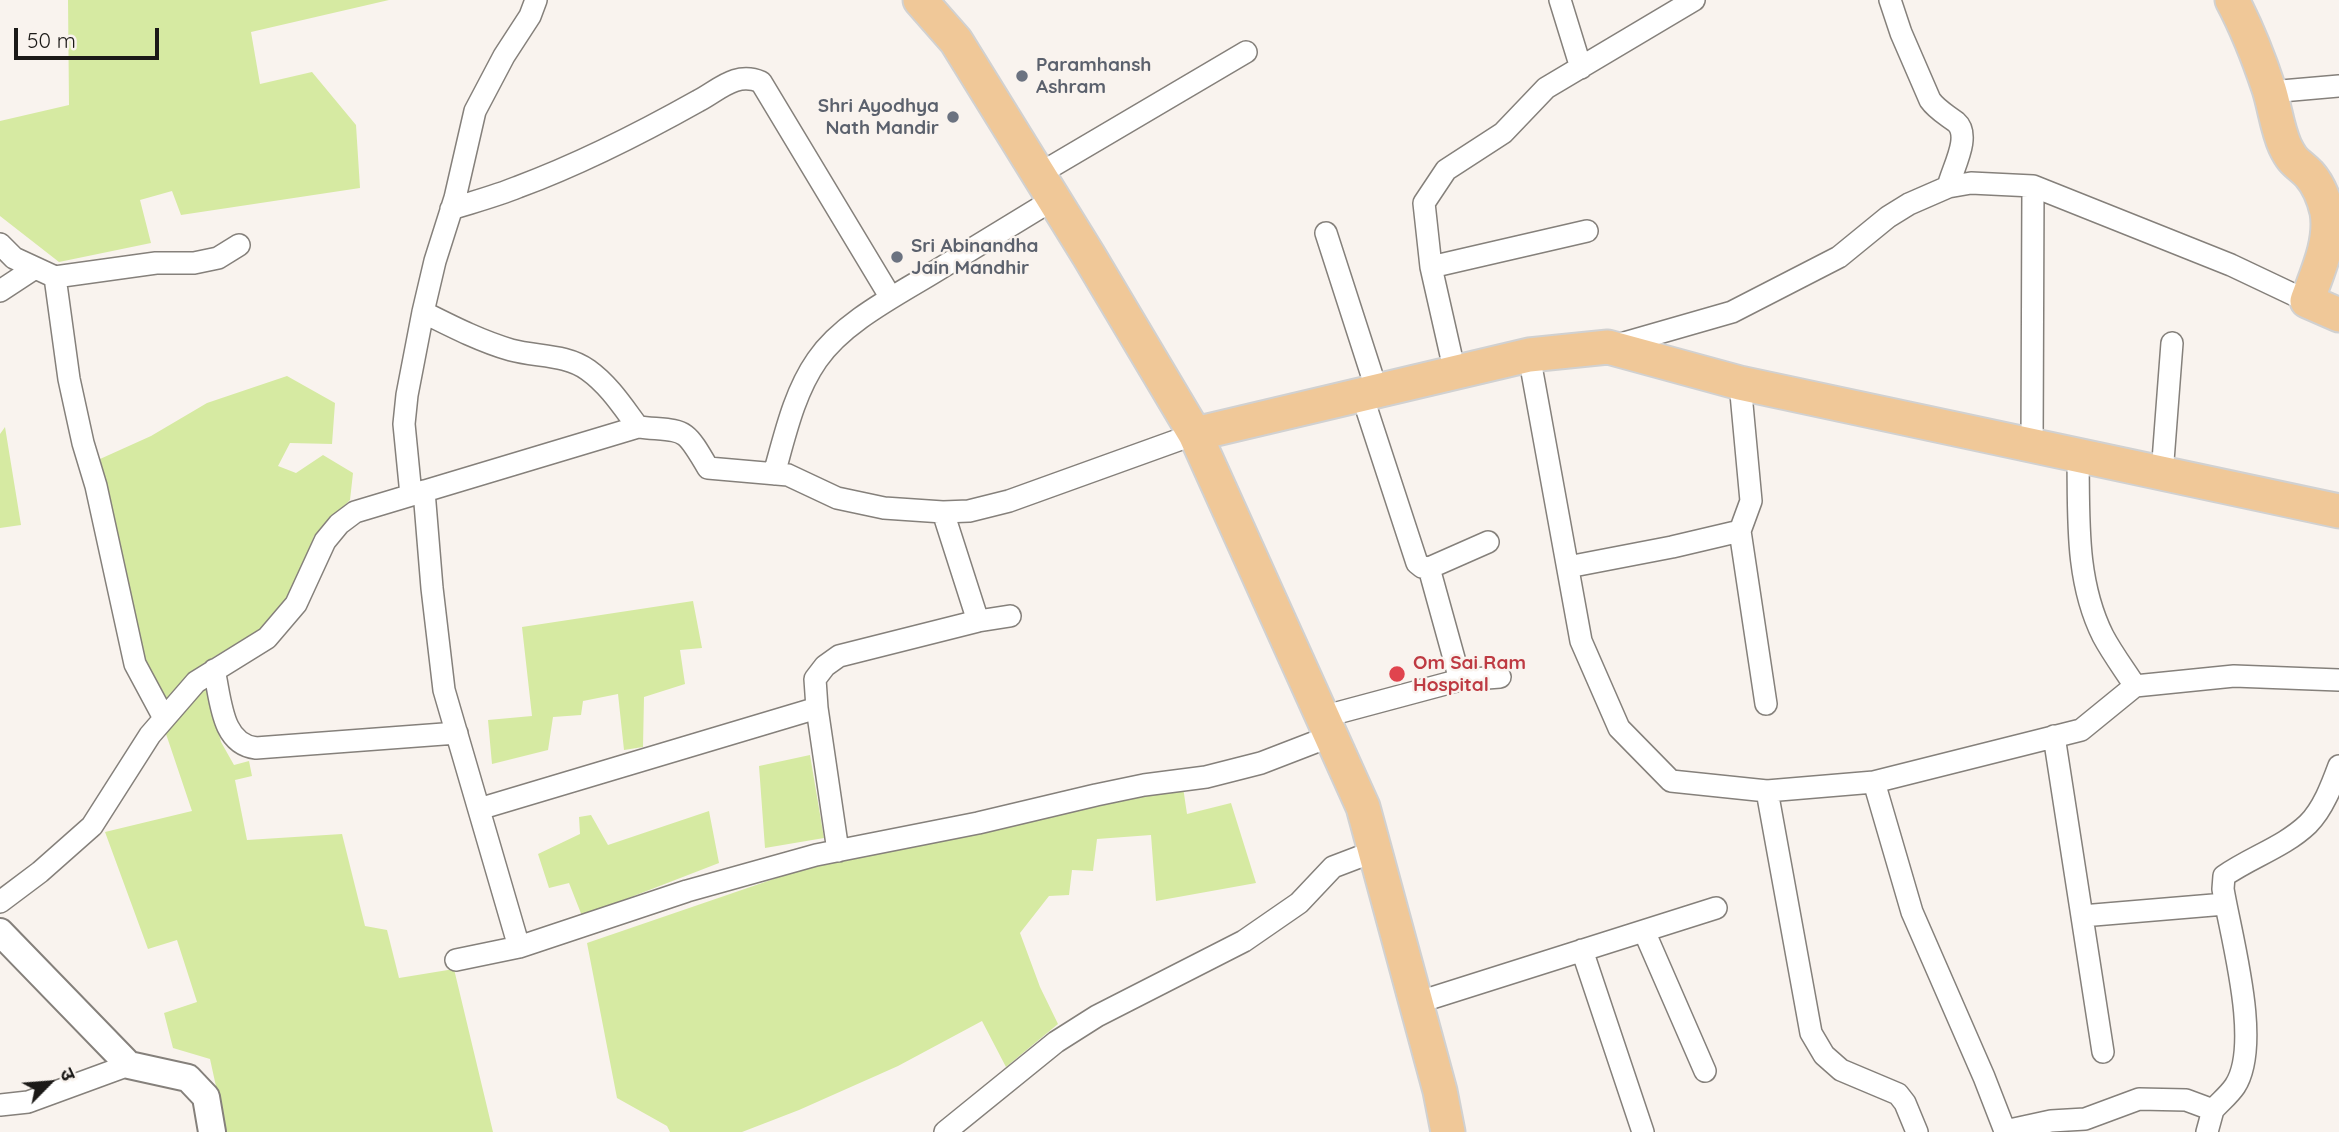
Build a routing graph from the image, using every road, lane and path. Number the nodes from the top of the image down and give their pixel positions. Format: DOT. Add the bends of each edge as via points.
graph roads {
  1 [pos="536,0"];
  2 [pos="1560,0"];
  3 [pos="1695,0"];
  4 [pos="1890,0"];
  5 [pos="2232,0"];
  6 [pos="933,6"];
  7 [pos="1246,52"];
  8 [pos="1581,68"];
  9 [pos="2339,86"];
  10 [pos="2270,92"];
  11 [pos="1046,186"];
  12 [pos="2033,186"];
  13 [pos="1948,187"];
  14 [pos="451,209"];
  15 [pos="1587,231"];
  16 [pos="1326,233"];
  17 [pos="0,244"];
  18 [pos="239,245"];
  19 [pos="1431,267"];
  20 [pos="35,268"];
  21 [pos="55,277"];
  22 [pos="0,290"];
  23 [pos="891,298"];
  24 [pos="2307,300"];
  25 [pos="423,312"];
  26 [pos="2339,315"];
  27 [pos="2172,343"];
  28 [pos="1608,347"];
  29 [pos="1529,355"];
  30 [pos="1455,373"];
  31 [pos="1740,383"];
  32 [pos="1369,393"];
  33 [pos="638,427"];
  34 [pos="1195,434"];
  35 [pos="2032,446"];
  36 [pos="2078,456"];
  37 [pos="774,474"];
  38 [pos="2162,474"];
  39 [pos="418,493"];
  40 [pos="2339,511"];
  41 [pos="943,512"];
  42 [pos="1740,531"];
  43 [pos="1488,542"];
  44 [pos="1568,567"];
  45 [pos="1429,568"];
  46 [pos="1010,616"];
  47 [pos="978,621"];
  48 [pos="214,670"];
  49 [pos="1500,677"];
  50 [pos="1460,680"];
  51 [pos="2339,680"];
  52 [pos="2135,685"];
  53 [pos="1766,704"];
  54 [pos="817,708"];
  55 [pos="164,718"];
  56 [pos="1327,726"];
  57 [pos="457,733"];
  58 [pos="2054,736"];
  59 [pos="2339,766"];
  60 [pos="1874,782"];
  61 [pos="1767,791"];
  62 [pos="479,809"];
  63 [pos="838,851"];
  64 [pos="1375,851"];
  65 [pos="0,902"];
  66 [pos="2225,904"];
  67 [pos="1716,908"];
  68 [pos="2082,916"];
  69 [pos="1644,931"];
  70 [pos="0,932"];
  71 [pos="519,947"];
  72 [pos="1582,950"];
  73 [pos="456,960"];
  74 [pos="1416,1003"];
  75 [pos="2103,1052"];
  76 [pos="130,1065"];
  77 [pos="1705,1071"];
  78 [pos="0,1105"];
  79 [pos="2213,1110"];
  80 [pos="212,1132"];
  81 [pos="945,1132"];
  82 [pos="1448,1132"];
  83 [pos="1643,1132"];
  84 [pos="1917,1132"];
  85 [pos="2005,1132"];
  86 [pos="2207,1132"];
  1 -- 14 [label="street" via="475,111"];
  2 -- 8 [label="street"];
  3 -- 8 [label="street"];
  4 -- 13 [label="street" via="1930,100 1963,132"];
  5 -- 10 [label="main road"];
  6 -- 11 [label="main road"];
  7 -- 11 [label="street"];
  8 -- 19 [label="street" via="1546,88 1503,133 1446,170 1424,203"];
  9 -- 10 [label="street"];
  10 -- 24 [label="main road" via="2287,150 2318,186 2327,212 2328,234"];
  11 -- 23 [label="street"];
  11 -- 34 [label="main road"];
  12 -- 13 [label="street" via="1983,183"];
  12 -- 24 [label="street"];
  12 -- 35 [label="street"];
  13 -- 28 [label="street" via="1909,204 1839,257 1732,312"];
  14 -- 23 [label="street" via="593,155 738,78 749,77 761,82"];
  14 -- 25 [label="street"];
  15 -- 19 [label="street"];
  16 -- 32 [label="street"];
  17 -- 20 [label="street" via="14,258"];
  18 -- 21 [label="street" via="218,258 194,263 156,263"];
  19 -- 30 [label="street"];
  20 -- 21 [label="street"];
  20 -- 22 [label="street"];
  21 -- 55 [label="street" via="69,379 135,664"];
  23 -- 37 [label="street" via="839,335 818,359 802,386"];
  24 -- 26 [label="main road"];
  25 -- 33 [label="street" via="485,342 568,360 588,369"];
  25 -- 39 [label="street" via="404,424"];
  27 -- 38 [label="street"];
  28 -- 29 [label="main road"];
  28 -- 31 [label="main road"];
  29 -- 30 [label="main road"];
  29 -- 44 [label="street"];
  30 -- 32 [label="main road"];
  31 -- 35 [label="main road"];
  31 -- 42 [label="street" via="1751,502"];
  32 -- 34 [label="main road"];
  32 -- 45 [label="street" via="1413,555 1422,567"];
  33 -- 37 [label="street" via="689,436 708,468"];
  33 -- 39 [label="street"];
  34 -- 41 [label="street" via="1009,500 969,511"];
  34 -- 56 [label="main road"];
  35 -- 36 [label="main road"];
  36 -- 38 [label="main road"];
  36 -- 52 [label="street" via="2080,554 2086,585 2104,638"];
  37 -- 41 [label="street" via="788,475 837,498 884,508"];
  38 -- 40 [label="main road"];
  39 -- 48 [label="street" via="355,512 339,524 325,541 296,604 267,638"];
  39 -- 57 [label="street" via="444,690"];
  41 -- 47 [label="street"];
  42 -- 44 [label="street"];
  42 -- 53 [label="street"];
  43 -- 45 [label="street"];
  44 -- 61 [label="street" via="1581,641 1619,728 1671,781"];
  45 -- 50 [label="street"];
  46 -- 47 [label="street"];
  47 -- 54 [label="street" via="839,656 815,679"];
  48 -- 55 [label="street" via="196,682"];
  48 -- 57 [label="street" via="228,727 243,747"];
  49 -- 50 [label="street"];
  50 -- 56 [label="street"];
  51 -- 52 [label="street" via="2234,676"];
  52 -- 58 [label="street" via="2081,730"];
  54 -- 62 [label="street"];
  54 -- 63 [label="street"];
  55 -- 65 [label="street" via="92,826"];
  56 -- 63 [label="street" via="1261,764"];
  56 -- 64 [label="main road" via="1363,807"];
  57 -- 62 [label="street"];
  58 -- 60 [label="street"];
  58 -- 68 [label="street"];
  59 -- 66 [label="street" via="2309,823 2224,876"];
  60 -- 61 [label="street"];
  60 -- 85 [label="street" via="1912,912"];
  61 -- 84 [label="street" via="1811,1034 1841,1070 1898,1094"];
  62 -- 71 [label="street"];
  63 -- 71 [label="street" via="688,891"];
  64 -- 74 [label="main road"];
  64 -- 81 [label="street" via="1333,867 1299,903 1244,941 1097,1016 1056,1042"];
  66 -- 68 [label="street"];
  66 -- 79 [label="street" via="2246,1041 2235,1086"];
  67 -- 69 [label="street"];
  68 -- 75 [label="street"];
  69 -- 72 [label="street"];
  69 -- 77 [label="street"];
  70 -- 76 [label="street"];
  71 -- 73 [label="street"];
  72 -- 74 [label="street"];
  72 -- 83 [label="street"];
  74 -- 82 [label="main road"];
  76 -- 78 [label="street" via="28,1102"];
  76 -- 80 [label="street" via="188,1079 206,1097"];
  79 -- 85 [label="street" via="2186,1100 2139,1099 2085,1119"];
  79 -- 86 [label="street"];
}
